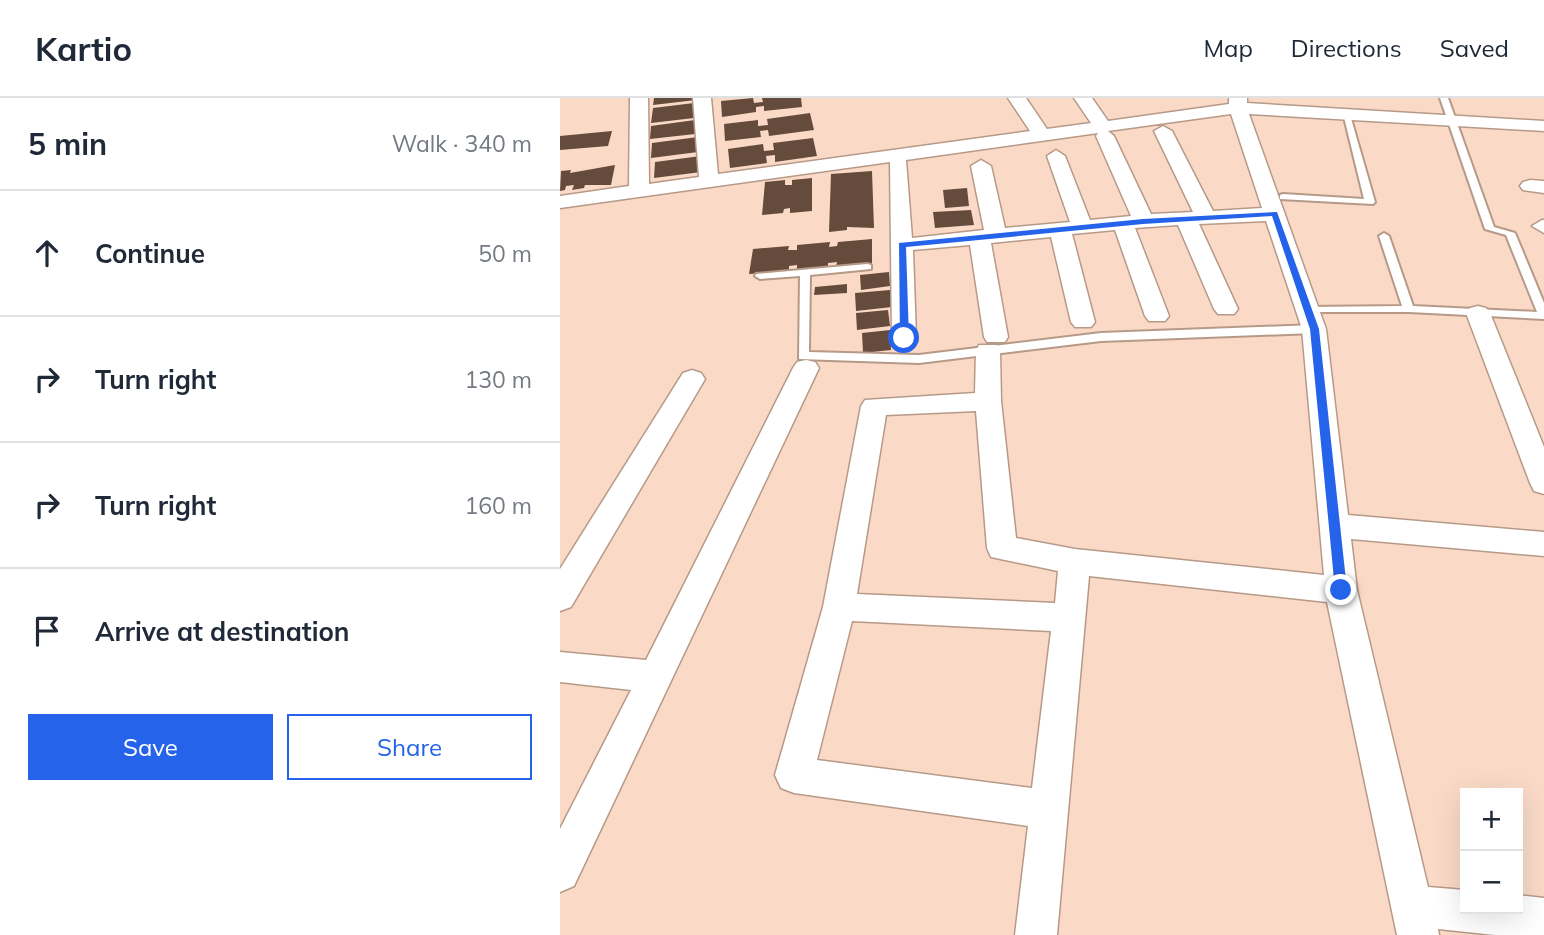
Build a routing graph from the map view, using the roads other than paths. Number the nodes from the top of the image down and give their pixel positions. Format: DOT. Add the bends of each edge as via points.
graph roads {
  1 [pos="639,98"];
  2 [pos="702,98"];
  3 [pos="1017,98"];
  4 [pos="1083,98"];
  5 [pos="1138,98"];
  6 [pos="1376,98"];
  7 [pos="1444,98"];
  8 [pos="1225,104"];
  9 [pos="1306,105"];
  10 [pos="1346,115"];
  11 [pos="1380,117"];
  12 [pos="1454,121"];
  13 [pos="1159,125"];
  14 [pos="1544,127"];
  15 [pos="1104,131"];
  16 [pos="1042,135"];
  17 [pos="1056,156"];
  18 [pos="899,163"];
  19 [pos="981,166"];
  20 [pos="709,180"];
  21 [pos="639,190"];
  22 [pos="560,202"];
  23 [pos="1279,205"];
  24 [pos="1196,218"];
  25 [pos="1133,222"];
  26 [pos="1071,228"];
  27 [pos="988,235"];
  28 [pos="1384,236"];
  29 [pos="902,245"];
  30 [pos="867,267"];
  31 [pos="805,272"];
  32 [pos="760,276"];
  33 [pos="1226,309"];
  34 [pos="1409,309"];
  35 [pos="1478,313"];
  36 [pos="1157,316"];
  37 [pos="1544,316"];
  38 [pos="1311,320"];
  39 [pos="1083,322"];
  40 [pos="904,338"];
  41 [pos="992,344"];
  42 [pos="806,368"];
  43 [pos="692,379"];
  44 [pos="988,401"];
  45 [pos="1544,483"];
  46 [pos="1335,526"];
  47 [pos="1544,544"];
  48 [pos="1075,562"];
  49 [pos="1341,590"];
  50 [pos="560,597"];
  51 [pos="839,607"];
  52 [pos="1069,618"];
  53 [pos="560,667"];
  54 [pos="655,677"];
  55 [pos="1049,810"];
  56 [pos="560,872"];
  57 [pos="1544,919"];
  58 [pos="1415,920"];
  59 [pos="1036,935"];
  1 -- 21 [label="street"];
  2 -- 20 [label="street"];
  3 -- 16 [label="street"];
  4 -- 15 [label="street"];
  5 -- 13 [label="street"];
  6 -- 11 [label="street"];
  7 -- 12 [label="lane"];
  8 -- 9 [label="street"];
  8 -- 13 [label="street"];
  8 -- 23 [label="street"];
  9 -- 10 [label="street"];
  10 -- 11 [label="street"];
  10 -- 23 [label="lane" via="1370,202"];
  11 -- 12 [label="street"];
  12 -- 14 [label="street"];
  12 -- 37 [label="lane" via="1490,229 1510,233"];
  13 -- 15 [label="street"];
  13 -- 24 [label="street"];
  15 -- 16 [label="street"];
  15 -- 25 [label="street"];
  16 -- 20 [label="street"];
  17 -- 26 [label="street"];
  18 -- 29 [label="street"];
  19 -- 27 [label="street"];
  20 -- 21 [label="street"];
  21 -- 22 [label="street"];
  23 -- 24 [label="street"];
  23 -- 38 [label="street"];
  24 -- 25 [label="street"];
  24 -- 33 [label="street"];
  25 -- 26 [label="street"];
  25 -- 36 [label="street"];
  26 -- 27 [label="street"];
  26 -- 39 [label="street"];
  27 -- 29 [label="street"];
  27 -- 41 [label="street"];
  28 -- 34 [label="lane"];
  29 -- 40 [label="street"];
  30 -- 31 [label="lane"];
  31 -- 32 [label="lane"];
  31 -- 41 [label="lane" via="803,356 919,359"];
  34 -- 35 [label="lane"];
  34 -- 38 [label="lane"];
  35 -- 37 [label="lane"];
  35 -- 45 [label="street"];
  38 -- 41 [label="lane" via="1101,337 1016,350"];
  38 -- 46 [label="street"];
  41 -- 44 [label="street"];
  42 -- 54 [label="street"];
  43 -- 50 [label="street"];
  44 -- 48 [label="street" via="1002,548"];
  44 -- 51 [label="street" via="874,406"];
  46 -- 47 [label="street"];
  46 -- 49 [label="street"];
  48 -- 49 [label="street"];
  48 -- 52 [label="street"];
  49 -- 58 [label="street"];
  51 -- 52 [label="street"];
  51 -- 55 [label="street" via="794,775"];
  52 -- 55 [label="street"];
  53 -- 54 [label="street"];
  54 -- 56 [label="street"];
  55 -- 59 [label="street"];
  57 -- 58 [label="street"];
}
